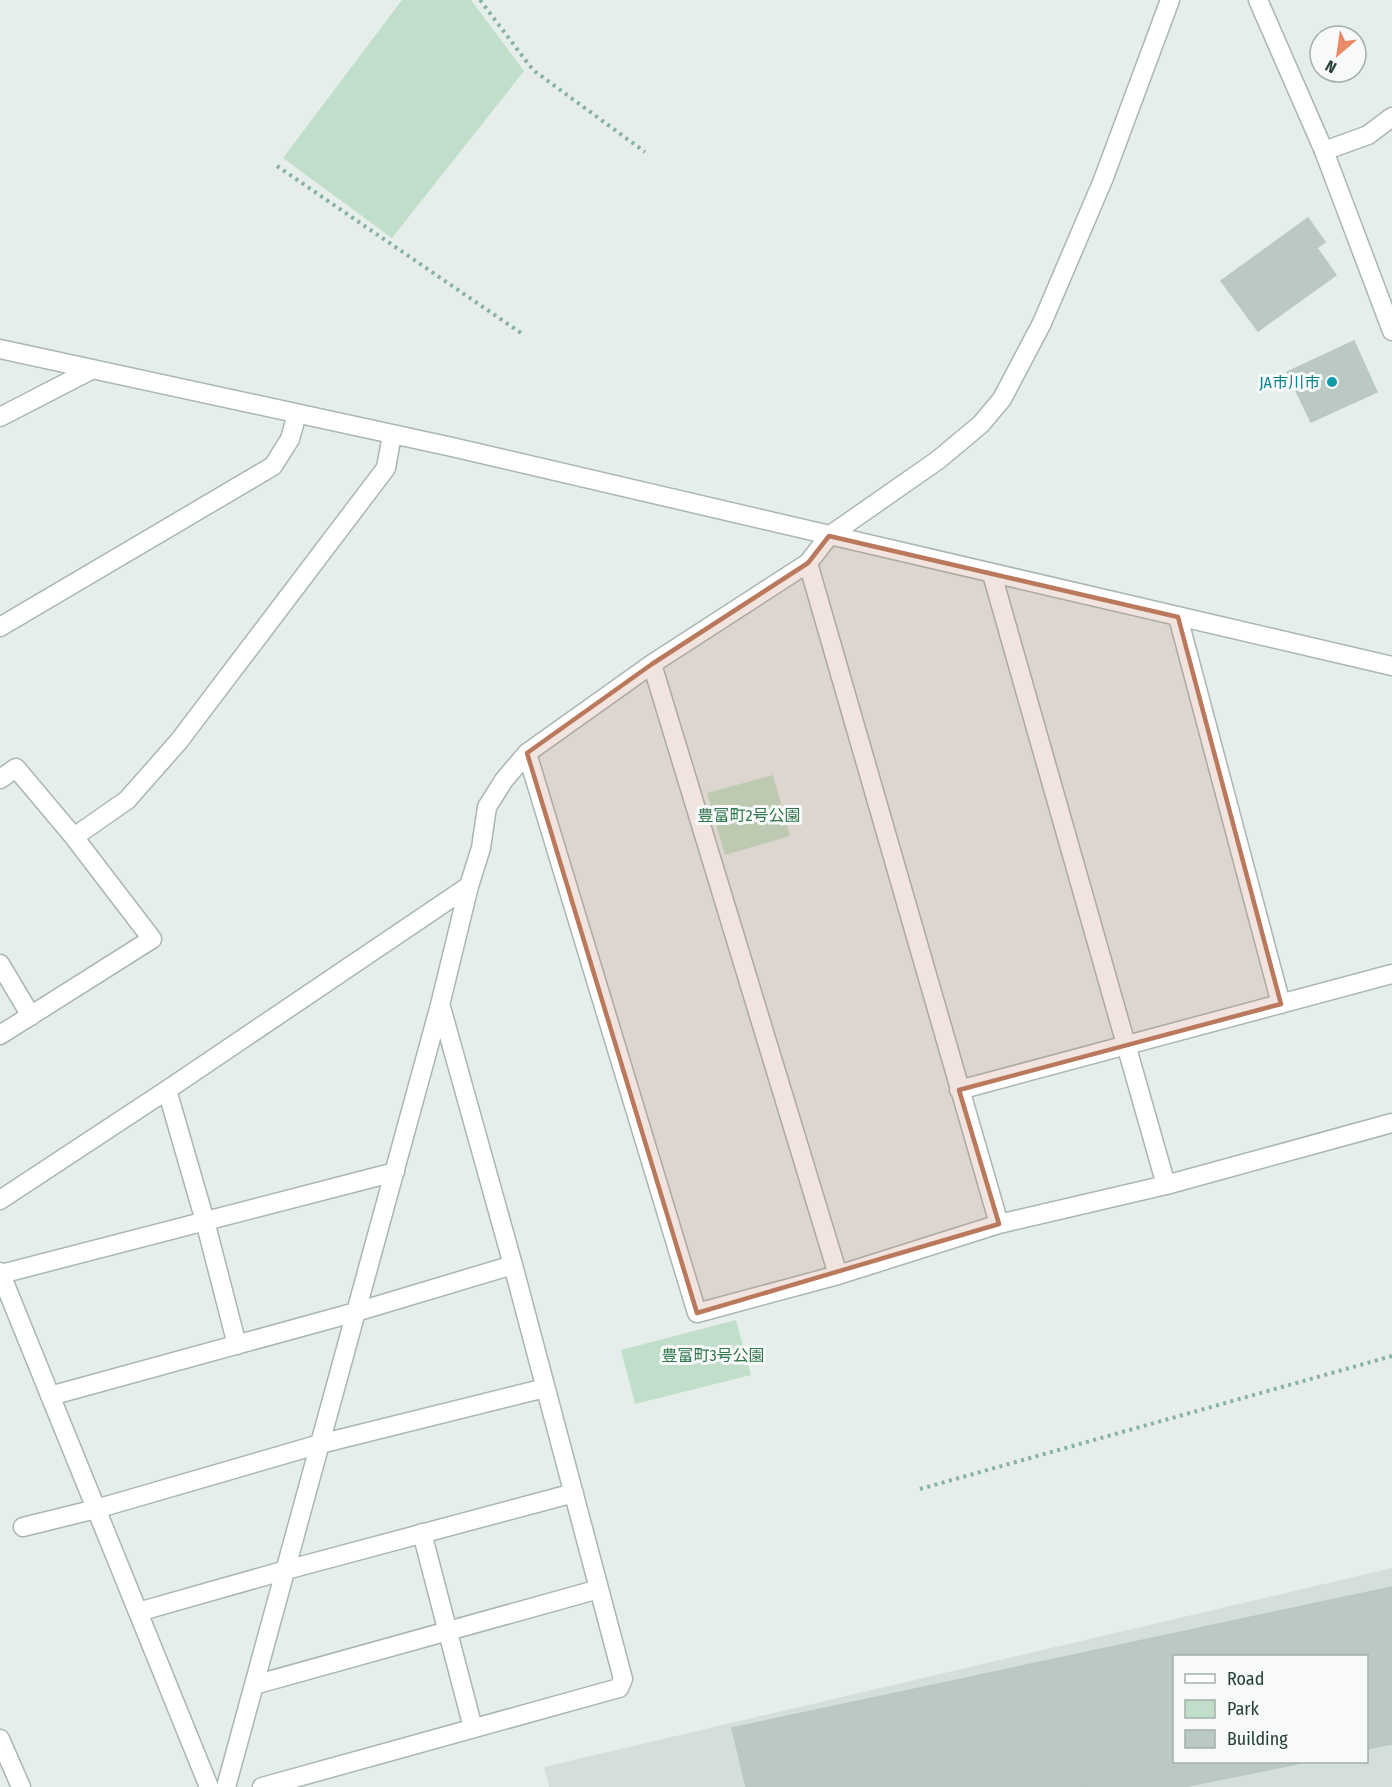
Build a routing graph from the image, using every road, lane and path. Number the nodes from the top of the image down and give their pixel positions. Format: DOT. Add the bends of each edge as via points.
graph roads {
  1 [pos="480,0"];
  2 [pos="1170,0"];
  3 [pos="1258,0"];
  4 [pos="1392,117"];
  5 [pos="1324,151"];
  6 [pos="645,152"];
  7 [pos="277,166"];
  8 [pos="1392,331"];
  9 [pos="521,333"];
  10 [pos="0,349"];
  11 [pos="93,369"];
  12 [pos="297,414"];
  13 [pos="0,417"];
  14 [pos="392,435"];
  15 [pos="829,537"];
  16 [pos="808,563"];
  17 [pos="992,574"];
  18 [pos="1178,617"];
  19 [pos="0,627"];
  20 [pos="652,664"];
  21 [pos="1392,666"];
  22 [pos="528,753"];
  23 [pos="0,779"];
  24 [pos="75,837"];
  25 [pos="469,886"];
  26 [pos="0,964"];
  27 [pos="1392,974"];
  28 [pos="1281,1004"];
  29 [pos="440,1005"];
  30 [pos="31,1016"];
  31 [pos="0,1035"];
  32 [pos="1126,1046"];
  33 [pos="167,1090"];
  34 [pos="959,1090"];
  35 [pos="1392,1123"];
  36 [pos="395,1172"];
  37 [pos="1166,1185"];
  38 [pos="0,1200"];
  39 [pos="205,1221"];
  40 [pos="999,1224"];
  41 [pos="513,1265"];
  42 [pos="0,1273"];
  43 [pos="838,1275"];
  44 [pos="356,1312"];
  45 [pos="237,1345"];
  46 [pos="1392,1356"];
  47 [pos="545,1388"];
  48 [pos="50,1396"];
  49 [pos="320,1444"];
  50 [pos="920,1489"];
  51 [pos="574,1493"];
  52 [pos="96,1509"];
  53 [pos="23,1527"];
  54 [pos="422,1533"];
  55 [pos="286,1570"];
  56 [pos="599,1589"];
  57 [pos="138,1612"];
  58 [pos="449,1631"];
  59 [pos="254,1685"];
  60 [pos="473,1728"];
  61 [pos="0,1740"];
  62 [pos="21,1787"];
  63 [pos="209,1787"];
  64 [pos="226,1787"];
  65 [pos="262,1787"];
  1 -- 6 [label="path" via="534,70"];
  2 -- 15 [label="street" via="1103,180 1042,323 1002,399 981,424 938,460"];
  3 -- 5 [label="street"];
  4 -- 5 [label="street" via="1368,135"];
  5 -- 8 [label="street"];
  7 -- 9 [label="path"];
  10 -- 11 [label="street"];
  11 -- 12 [label="street"];
  11 -- 13 [label="street"];
  12 -- 14 [label="street"];
  12 -- 19 [label="street" via="290,439 273,466"];
  14 -- 15 [label="street"];
  14 -- 24 [label="street" via="386,468 179,741 127,800"];
  15 -- 16 [label="street"];
  15 -- 17 [label="street"];
  16 -- 20 [label="street"];
  16 -- 34 [label="street"];
  17 -- 18 [label="street"];
  17 -- 32 [label="street"];
  18 -- 21 [label="street"];
  18 -- 28 [label="street"];
  20 -- 22 [label="street"];
  20 -- 43 [label="street"];
  22 -- 25 [label="street" via="487,807 482,848"];
  22 -- 43 [label="street" via="697,1313"];
  23 -- 24 [label="street" via="16,768"];
  24 -- 30 [label="street" via="152,939"];
  25 -- 29 [label="street"];
  25 -- 33 [label="street"];
  26 -- 30 [label="street"];
  27 -- 28 [label="street"];
  28 -- 32 [label="street"];
  29 -- 36 [label="street"];
  29 -- 41 [label="street"];
  30 -- 31 [label="street"];
  32 -- 34 [label="street"];
  32 -- 37 [label="street"];
  33 -- 38 [label="street"];
  33 -- 39 [label="street"];
  34 -- 40 [label="street"];
  35 -- 37 [label="street"];
  36 -- 39 [label="street"];
  36 -- 44 [label="street"];
  37 -- 40 [label="street"];
  39 -- 42 [label="street"];
  39 -- 45 [label="street"];
  40 -- 43 [label="street"];
  41 -- 44 [label="street"];
  41 -- 47 [label="street"];
  42 -- 48 [label="street"];
  44 -- 45 [label="street"];
  44 -- 49 [label="street"];
  45 -- 48 [label="street"];
  46 -- 50 [label="path"];
  47 -- 49 [label="street"];
  47 -- 51 [label="street"];
  48 -- 52 [label="street"];
  49 -- 52 [label="street"];
  49 -- 55 [label="street"];
  51 -- 54 [label="street"];
  51 -- 56 [label="street"];
  52 -- 53 [label="street"];
  52 -- 57 [label="street"];
  54 -- 55 [label="street"];
  54 -- 58 [label="street"];
  55 -- 57 [label="street"];
  55 -- 59 [label="street"];
  56 -- 58 [label="street"];
  56 -- 60 [label="street" via="623,1679 618,1688"];
  57 -- 63 [label="street"];
  58 -- 59 [label="street"];
  58 -- 60 [label="street"];
  59 -- 64 [label="street"];
  60 -- 65 [label="street"];
  61 -- 62 [label="street"];
}
